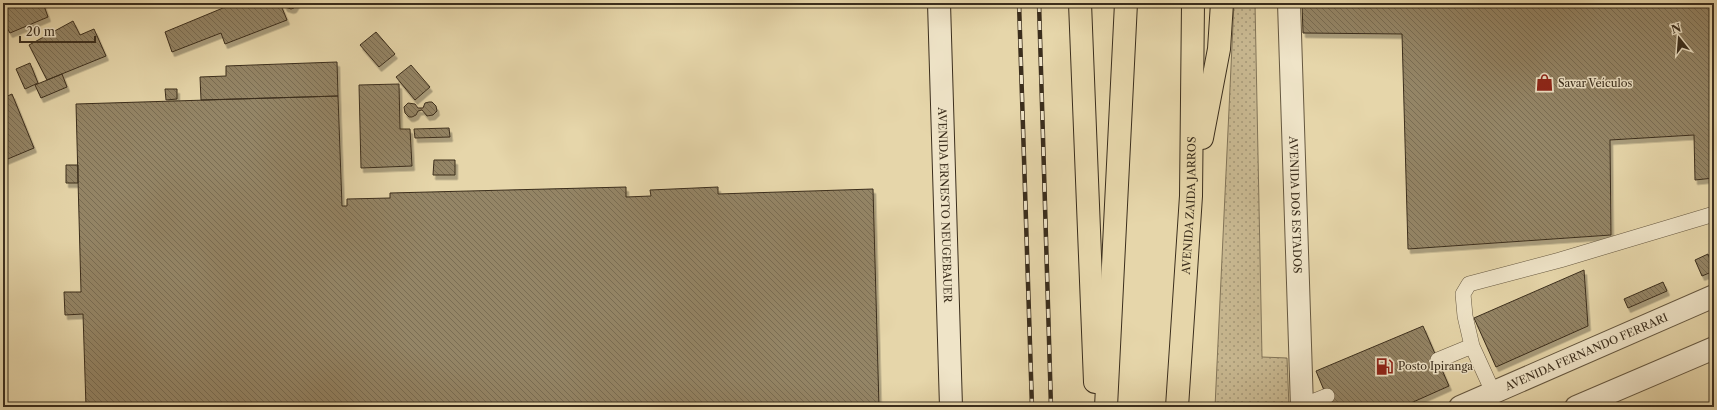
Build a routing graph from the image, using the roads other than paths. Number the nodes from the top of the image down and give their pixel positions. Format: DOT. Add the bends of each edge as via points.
graph roads {
  1 [pos="939,3"];
  2 [pos="1080,3"];
  3 [pos="1126,3"];
  4 [pos="1193,3"];
  5 [pos="1222,3"];
  6 [pos="1289,3"];
  7 [pos="1191,196"];
  8 [pos="1714,214"];
  9 [pos="1714,296"];
  10 [pos="1472,346"];
  11 [pos="1714,348"];
  12 [pos="1438,360"];
  13 [pos="1493,392"];
  14 [pos="1327,396"];
  15 [pos="951,407"];
  16 [pos="1096,407"];
  17 [pos="1106,407"];
  18 [pos="1177,407"];
  19 [pos="1302,407"];
  20 [pos="1460,407"];
  21 [pos="1576,407"];
  1 -- 15 [label="street, AVENIDA ERNESTO NEUGEBAUER"];
  2 -- 16 [label="highway"];
  3 -- 17 [label="highway"];
  4 -- 7 [label="highway, AVENIDA ZAIDA JARROS"];
  5 -- 7 [label="highway" via="1219,49"];
  6 -- 19 [label="street, AVENIDA DOS ESTADOS"];
  7 -- 18 [label="highway, AVENIDA ZAIDA JARROS"];
  8 -- 10 [label="lane" via="1469,284 1463,294"];
  9 -- 13 [label="street, AVENIDA FERNANDO FERRARI"];
  10 -- 12 [label="lane"];
  10 -- 13 [label="lane"];
  11 -- 21 [label="street"];
  13 -- 20 [label="street, AVENIDA FERNANDO FERRARI"];
  14 -- 19 [label="lane"];
}
